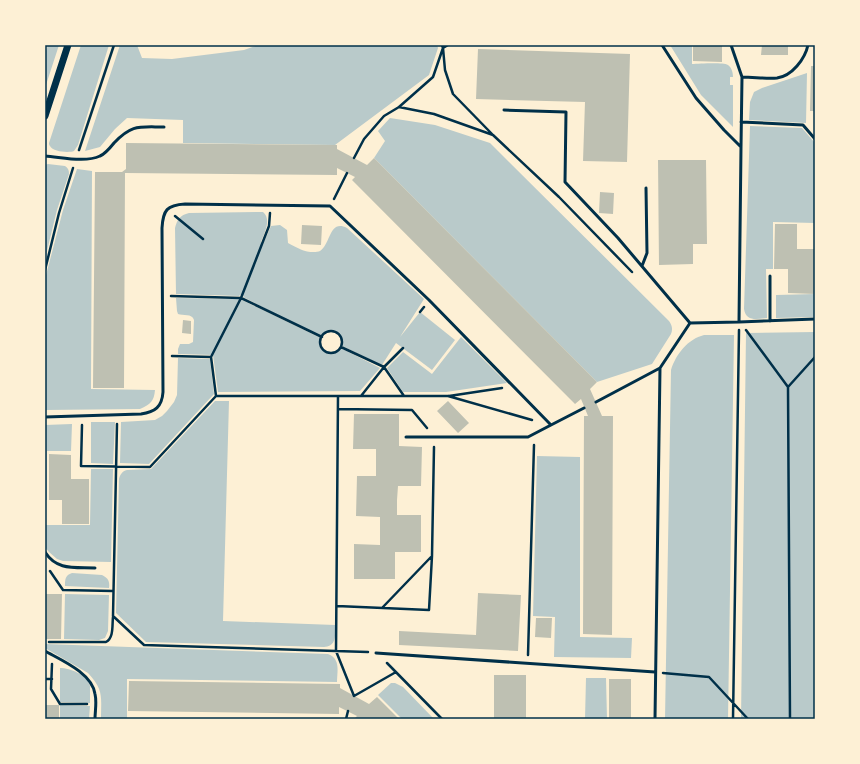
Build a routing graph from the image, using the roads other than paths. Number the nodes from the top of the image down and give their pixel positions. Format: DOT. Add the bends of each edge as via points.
graph roads {
  1 [pos="68,45"];
  2 [pos="662,45"];
  3 [pos="731,45"];
  4 [pos="808,45"];
  5 [pos="742,77"];
  6 [pos="504,110"];
  7 [pos="45,116"];
  8 [pos="741,122"];
  9 [pos="164,127"];
  10 [pos="815,139"];
  11 [pos="741,147"];
  12 [pos="45,156"];
  13 [pos="646,188"];
  14 [pos="642,266"];
  15 [pos="770,276"];
  16 [pos="815,319"];
  17 [pos="770,321"];
  18 [pos="739,322"];
  19 [pos="690,323"];
  20 [pos="660,368"];
  21 [pos="596,402"];
  22 [pos="584,408"];
  23 [pos="45,417"];
  24 [pos="551,425"];
  25 [pos="406,437"];
  26 [pos="45,552"];
  27 [pos="95,568"];
  28 [pos="45,651"];
  29 [pos="376,653"];
  30 [pos="655,672"];
  31 [pos="95,719"];
  32 [pos="655,719"];
  1 -- 7 [label="street"];
  2 -- 11 [label="lane" via="696,98"];
  3 -- 5 [label="lane"];
  4 -- 5 [label="lane" via="803,58 796,66 778,78"];
  5 -- 8 [label="lane"];
  6 -- 14 [label="lane" via="566,112 565,182"];
  8 -- 10 [label="lane" via="803,125"];
  8 -- 11 [label="lane"];
  9 -- 12 [label="lane" via="139,127 128,130 102,155 94,158"];
  11 -- 18 [label="lane"];
  13 -- 14 [label="lane" via="647,253"];
  14 -- 19 [label="lane"];
  15 -- 17 [label="lane"];
  16 -- 17 [label="lane"];
  17 -- 18 [label="lane"];
  18 -- 19 [label="lane"];
  19 -- 20 [label="lane"];
  20 -- 21 [label="lane"];
  20 -- 30 [label="lane"];
  22 -- 24 [label="lane"];
  23 -- 24 [label="lane" via="150,413 157,408 163,394 162,228 163,216 167,209 185,204 330,206 429,300"];
  24 -- 25 [label="lane" via="528,437"];
  26 -- 27 [label="lane" via="51,560 60,565"];
  28 -- 31 [label="lane" via="88,678 95,691"];
  29 -- 30 [label="lane"];
  30 -- 32 [label="lane"];
}
